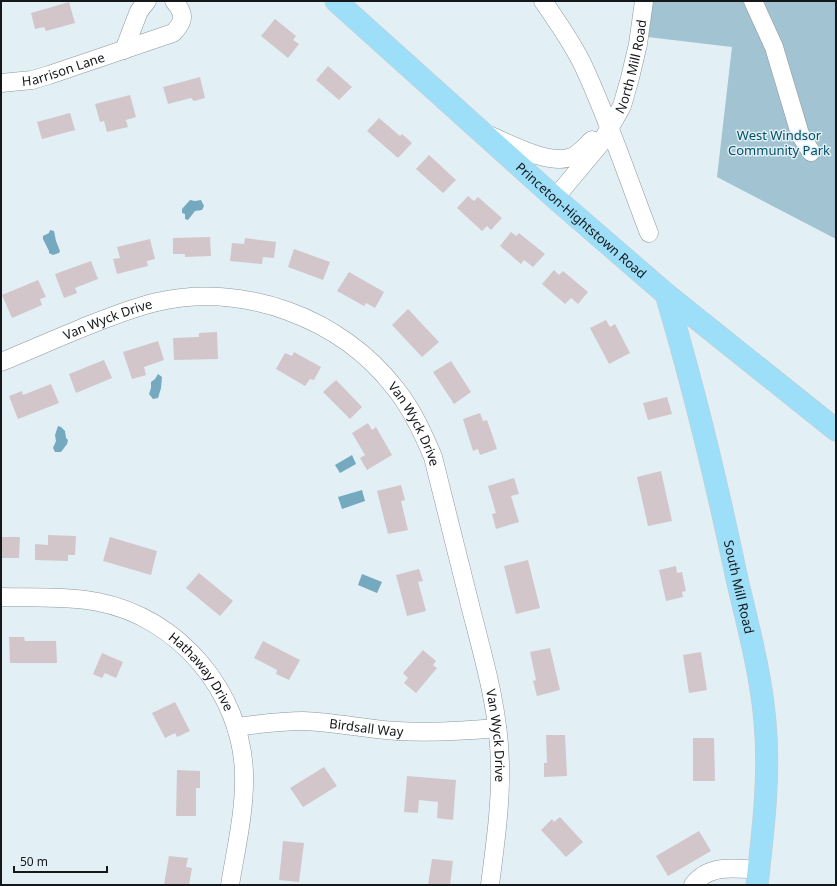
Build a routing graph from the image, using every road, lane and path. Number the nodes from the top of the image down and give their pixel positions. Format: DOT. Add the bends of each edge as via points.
graph roads {
  1 [pos="147,1"];
  2 [pos="174,1"];
  3 [pos="336,1"];
  4 [pos="543,1"];
  5 [pos="644,1"];
  6 [pos="753,1"];
  7 [pos="124,50"];
  8 [pos="1,83"];
  9 [pos="609,128"];
  10 [pos="485,134"];
  11 [pos="811,152"];
  12 [pos="556,198"];
  13 [pos="649,233"];
  14 [pos="666,294"];
  15 [pos="1,362"];
  16 [pos="836,430"];
  17 [pos="1,597"];
  18 [pos="236,727"];
  19 [pos="497,728"];
  20 [pos="758,877"];
  21 [pos="230,885"];
  22 [pos="490,885"];
  23 [pos="693,885"];
  1 -- 7 [label="street" via="139,11"];
  2 -- 7 [label="street, Harrison Lane" via="183,17 173,33"];
  3 -- 10 [label="main road, Princeton-Hightstown Road"];
  4 -- 9 [label="street" via="581,62"];
  5 -- 9 [label="street, North Mill Road" via="630,78 622,106"];
  6 -- 11 [label="street" via="774,47 800,134"];
  7 -- 8 [label="street, Harrison Lane" via="32,80"];
  9 -- 10 [label="street, North Mill Road" via="579,153 558,160"];
  9 -- 12 [label="street, North Mill Road" via="601,143"];
  9 -- 13 [label="street, North Mill Road"];
  10 -- 12 [label="main road, Princeton-Hightstown Road"];
  12 -- 14 [label="main road, Princeton-Hightstown Road"];
  14 -- 16 [label="main road, Princeton-Hightstown Road"];
  14 -- 20 [label="main road, South Mill Road" via="728,538 760,682 767,761 766,801"];
  15 -- 19 [label="street, Van Wyck Drive" via="134,308 183,298 234,298 283,309 322,327 353,347 395,388 424,434 433,457 491,687"];
  17 -- 18 [label="street, Hathaway Drive" via="99,602 124,609 147,620 166,631 197,659 220,690"];
  18 -- 19 [label="street, Birdsall Way" via="303,721 426,733"];
  18 -- 21 [label="street, Hathaway Drive" via="242,750 244,795"];
  19 -- 22 [label="street, Van Wyck Drive" via="500,798"];
  20 -- 23 [label="street" via="727,867 708,872"];
}
